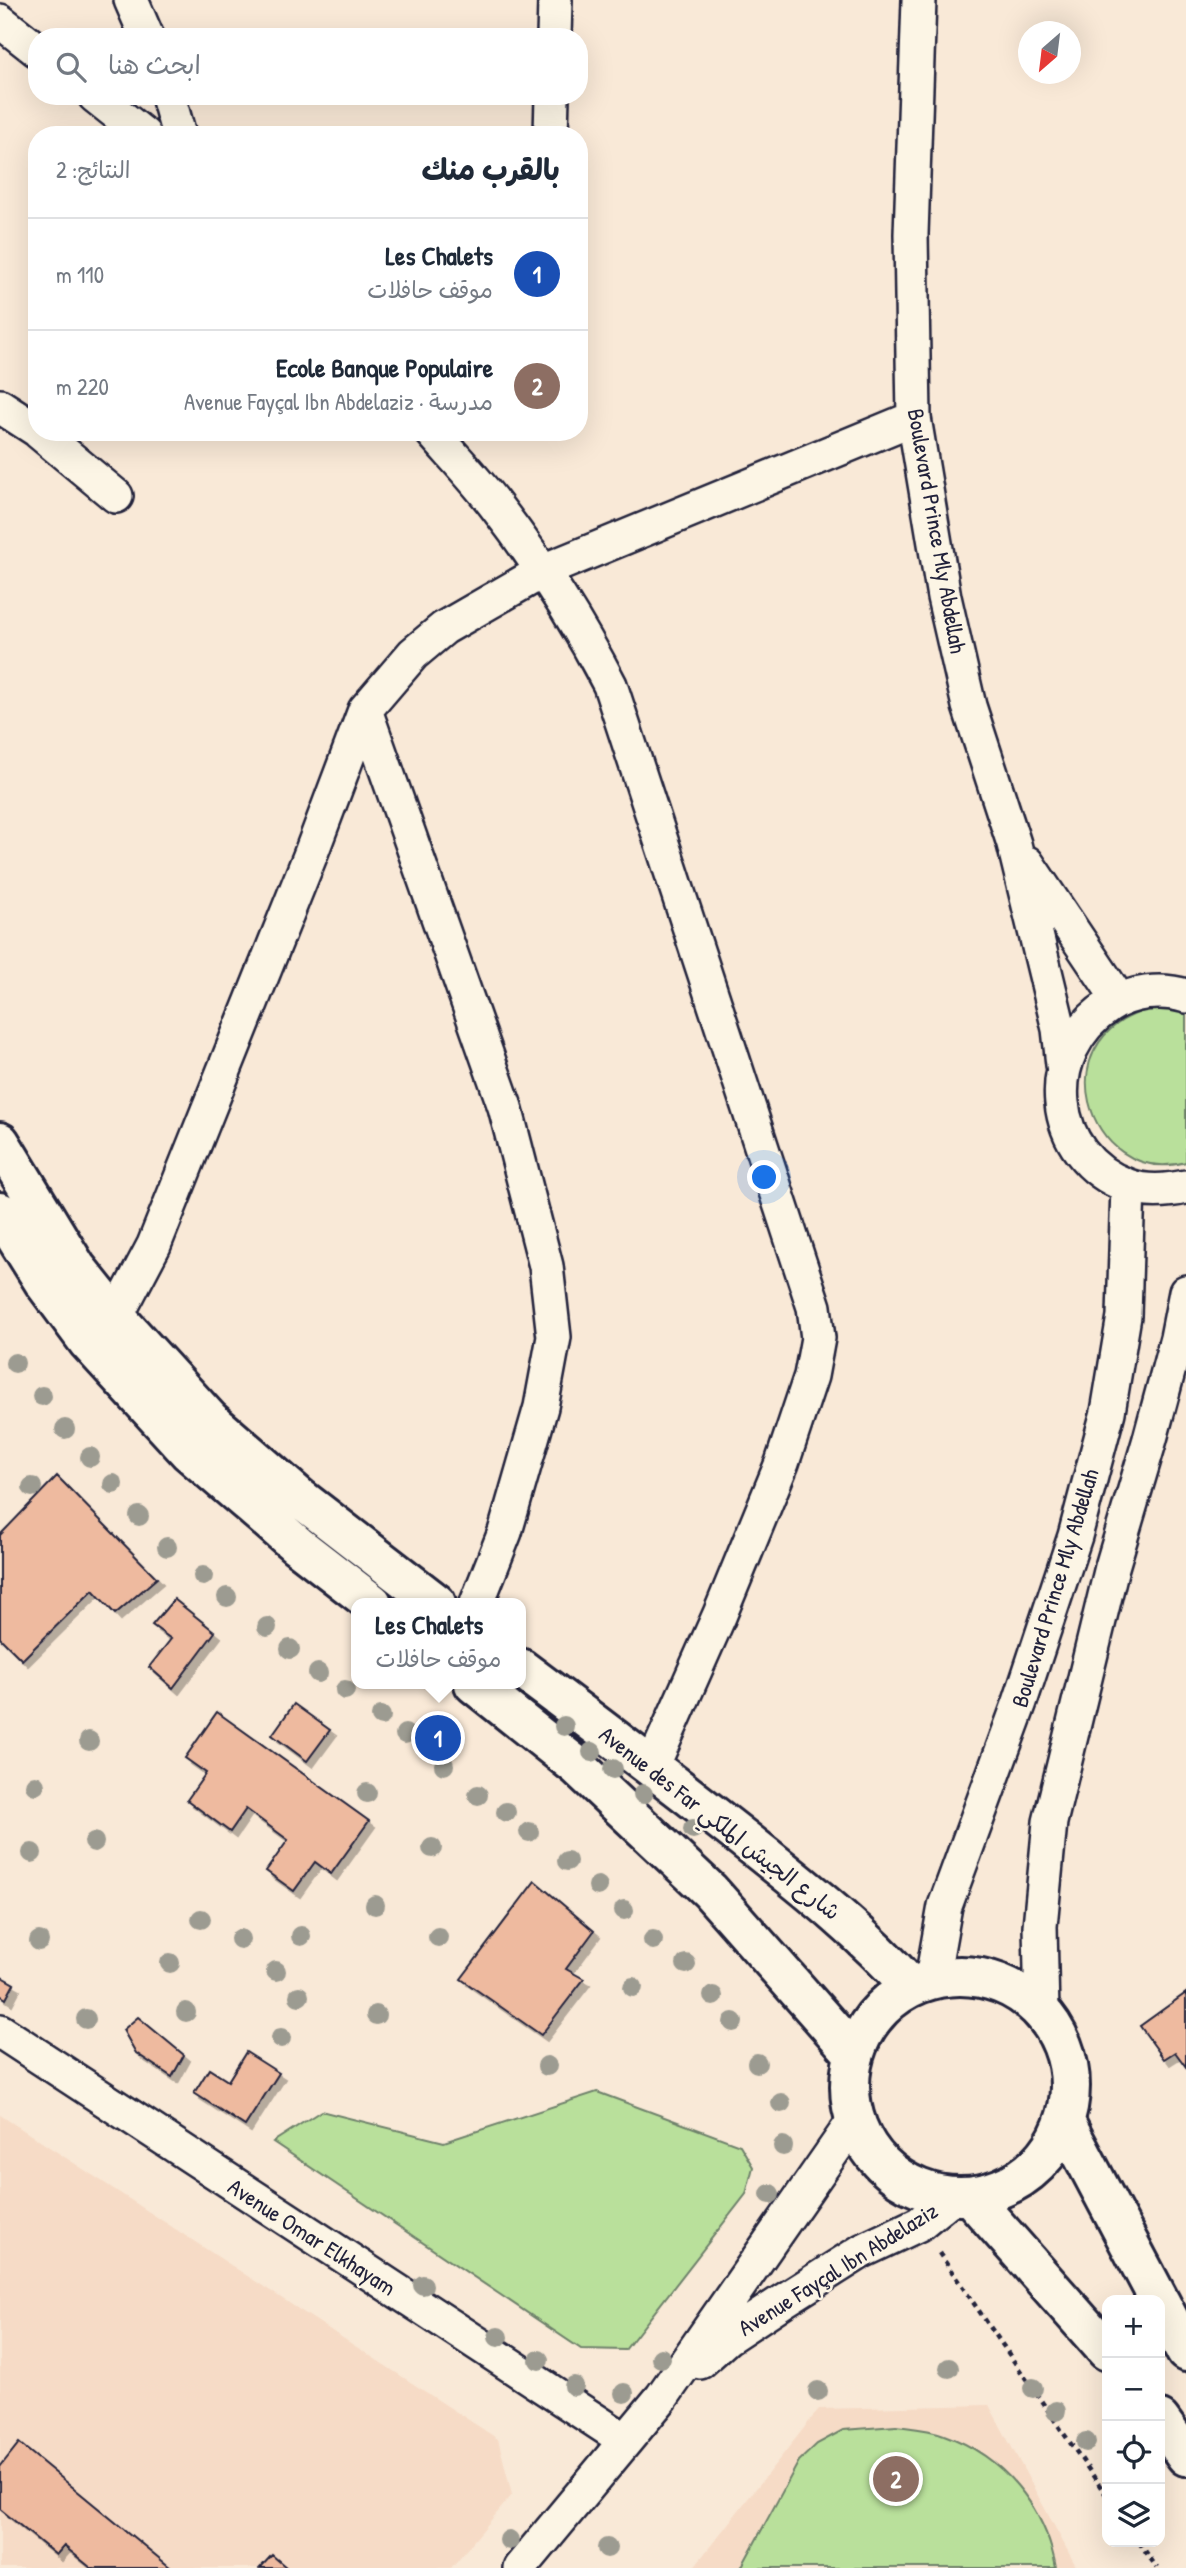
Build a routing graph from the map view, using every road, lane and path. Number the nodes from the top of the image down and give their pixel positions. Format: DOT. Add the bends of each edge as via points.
graph roads {
  1 [pos="131,0"];
  2 [pos="555,0"];
  3 [pos="919,0"];
  4 [pos="0,21"];
  5 [pos="143,28"];
  6 [pos="554,28"];
  7 [pos="28,43"];
  8 [pos="106,105"];
  9 [pos="170,105"];
  10 [pos="552,105"];
  11 [pos="133,126"];
  12 [pos="176,126"];
  13 [pos="551,126"];
  14 [pos="0,406"];
  15 [pos="914,418"];
  16 [pos="28,424"];
  17 [pos="50,441"];
  18 [pos="440,441"];
  19 [pos="116,496"];
  20 [pos="543,570"];
  21 [pos="365,710"];
  22 [pos="1014,844"];
  23 [pos="1186,996"];
  24 [pos="1119,1000"];
  25 [pos="1063,1065"];
  26 [pos="0,1142"];
  27 [pos="1128,1186"];
  28 [pos="1186,1187"];
  29 [pos="0,1212"];
  30 [pos="1186,1292"];
  31 [pos="116,1317"];
  32 [pos="1181,1340"];
  33 [pos="88,1342"];
  34 [pos="366,1598"];
  35 [pos="430,1598"];
  36 [pos="479,1598"];
  37 [pos="526,1672"];
  38 [pos="480,1689"];
  39 [pos="652,1767"];
  40 [pos="922,1983"];
  41 [pos="1042,2013"];
  42 [pos="0,2031"];
  43 [pos="854,2054"];
  44 [pos="856,2118"];
  45 [pos="1065,2122"];
  46 [pos="961,2197"];
  47 [pos="919,2224"];
  48 [pos="1156,2295"];
  49 [pos="1165,2312"];
  50 [pos="1102,2346"];
  51 [pos="1186,2352"];
  52 [pos="662,2397"];
  53 [pos="1161,2421"];
  54 [pos="625,2440"];
  55 [pos="1186,2456"];
  56 [pos="1102,2489"];
  57 [pos="1142,2547"];
  58 [pos="520,2568"];
  59 [pos="1157,2568"];
  1 -- 5 [label="street"];
  2 -- 6 [label="street"];
  3 -- 15 [label="street, Boulevard Prince Mly Abdellah" via="911,234"];
  4 -- 7 [label="street"];
  8 -- 11 [label="street"];
  9 -- 12 [label="street"];
  10 -- 13 [label="street"];
  14 -- 16 [label="street"];
  15 -- 20 [label="street"];
  15 -- 22 [label="street, Boulevard Prince Mly Abdellah" via="944,597 969,706"];
  17 -- 19 [label="street"];
  18 -- 20 [label="street" via="494,503"];
  20 -- 21 [label="street" via="444,628 413,654"];
  20 -- 39 [label="street" via="610,685 780,1197 814,1307 818,1338 811,1376 782,1463"];
  21 -- 31 [label="street" via="154,1245"];
  21 -- 36 [label="street" via="505,1107 546,1266 554,1337 541,1407 505,1532"];
  22 -- 24 [label="street, Boulevard Prince Mly Abdellah"];
  22 -- 25 [label="street, Boulevard Prince Mly Abdellah" via="1059,1029"];
  23 -- 24 [label="street, Boulevard Prince Mly Abdellah" via="1146,992"];
  24 -- 25 [label="street, Boulevard Prince Mly Abdellah" via="1094,1016 1075,1038"];
  25 -- 27 [label="street, Boulevard Prince Mly Abdellah" via="1060,1095 1066,1125 1087,1158"];
  26 -- 31 [label="main road" via="76,1267"];
  27 -- 28 [label="street, Boulevard Prince Mly Abdellah" via="1163,1191"];
  27 -- 40 [label="street, Boulevard Prince Mly Abdellah" via="1124,1316 1108,1412 1075,1536"];
  29 -- 33 [label="main road"];
  30 -- 32 [label="street, Boulevard Prince Mly Abdellah"];
  31 -- 33 [label="street"];
  31 -- 35 [label="main road" via="210,1420 300,1498"];
  32 -- 41 [label="street, Boulevard Prince Mly Abdellah" via="1112,1567 1050,1822 1040,1926"];
  33 -- 34 [label="main road" via="188,1451"];
  37 -- 39 [label="main road, Avenue des Far شارع الجيش الملكي"];
  38 -- 43 [label="main road, Avenue des Far شارع الجيش الملكي" via="577,1766 710,1891"];
  39 -- 40 [label="main road, Avenue des Far شارع الجيش الملكي"];
  40 -- 41 [label="main road" via="972,1977 1010,1989"];
  40 -- 43 [label="main road" via="875,2014"];
  41 -- 45 [label="main road" via="1068,2065 1070,2094"];
  42 -- 54 [label="street, Avenue Omar Elkhayam"];
  43 -- 44 [label="main road" via="849,2089"];
  44 -- 46 [label="main road" via="860,2133 886,2169 925,2192"];
  44 -- 52 [label="street, Avenue Fayçal Ibn Abdelaziz"];
  45 -- 46 [label="main road" via="1050,2150 1028,2173 1000,2189"];
  45 -- 48 [label="main road"];
  46 -- 47 [label="street, Avenue Fayçal Ibn Abdelaziz"];
  46 -- 50 [label="main road"];
  47 -- 52 [label="street, Avenue Fayçal Ibn Abdelaziz" via="862,2251 727,2338"];
  47 -- 56 [label="path"];
  49 -- 51 [label="main road"];
  52 -- 54 [label="street, Avenue Fayçal Ibn Abdelaziz"];
  53 -- 55 [label="main road"];
  54 -- 58 [label="street, Avenue Fayçal Ibn Abdelaziz"];
  57 -- 59 [label="path"];
}
